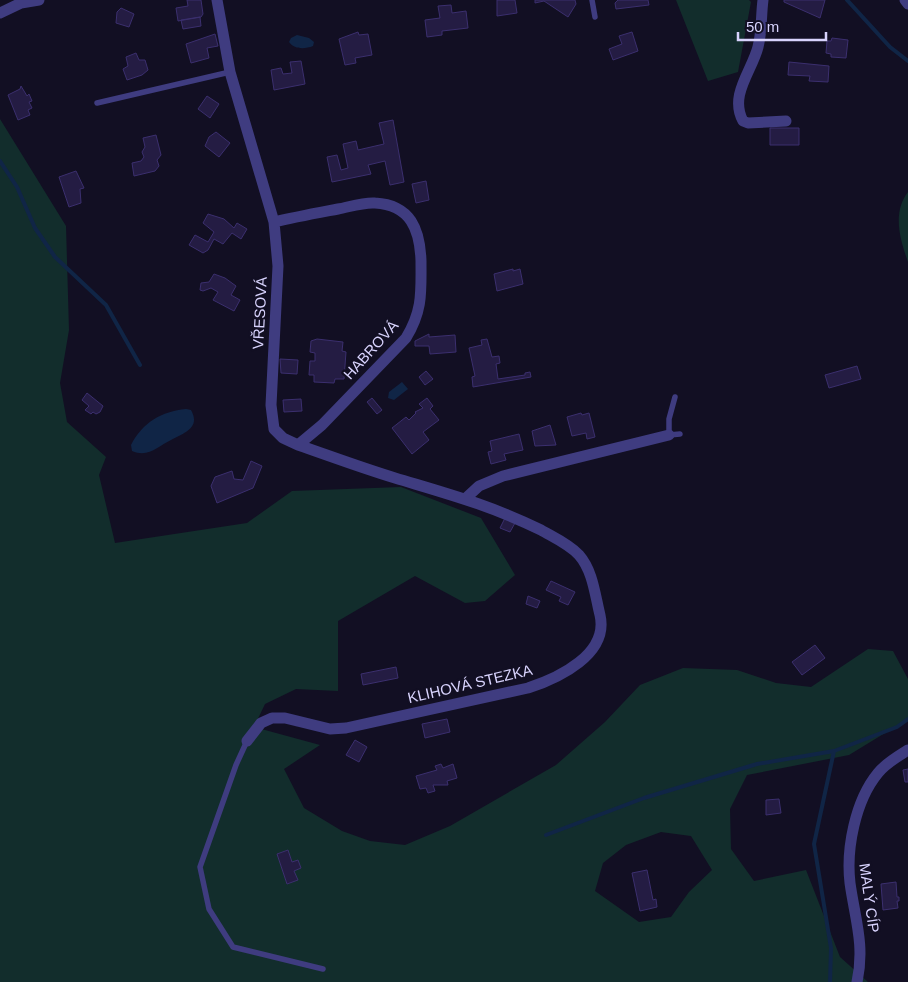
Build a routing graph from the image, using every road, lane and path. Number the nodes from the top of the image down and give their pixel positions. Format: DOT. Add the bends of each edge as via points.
graph roads {
  1 [pos="39,0"];
  2 [pos="217,0"];
  3 [pos="592,0"];
  4 [pos="763,0"];
  5 [pos="905,0"];
  6 [pos="908,4"];
  7 [pos="0,13"];
  8 [pos="595,17"];
  9 [pos="230,72"];
  10 [pos="97,103"];
  11 [pos="786,121"];
  12 [pos="274,222"];
  13 [pos="675,397"];
  14 [pos="674,434"];
  15 [pos="298,445"];
  16 [pos="466,498"];
  17 [pos="247,741"];
  18 [pos="908,750"];
  19 [pos="323,969"];
  20 [pos="857,982"];
  1 -- 7 [label="street" via="21,3"];
  2 -- 9 [label="street, VŘESOVÁ"];
  3 -- 8 [label="lane"];
  4 -- 11 [label="street" via="758,48 740,86 740,115 748,124"];
  5 -- 6 [label="street"];
  9 -- 10 [label="lane"];
  9 -- 12 [label="street, VŘESOVÁ"];
  12 -- 15 [label="street, VŘESOVÁ" via="278,266 271,405 274,429"];
  12 -- 15 [label="street, HABROVÁ" via="374,202 404,212 414,223 420,240 421,302 416,321 406,338 322,425"];
  13 -- 14 [label="lane" via="669,419"];
  14 -- 16 [label="street" via="503,476 479,486"];
  15 -- 16 [label="street, VŘESOVÁ"];
  16 -- 17 [label="street, KLIHOVÁ STEZKA" via="517,518 561,541 578,554 589,571 603,626 599,640 590,652 568,670 528,688 346,728 330,729 272,718 261,723"];
  17 -- 19 [label="lane" via="200,867 209,909 233,947"];
  18 -- 20 [label="street, MALÝ CÍP" via="887,764 868,788 850,846 850,884 862,952"];
}
